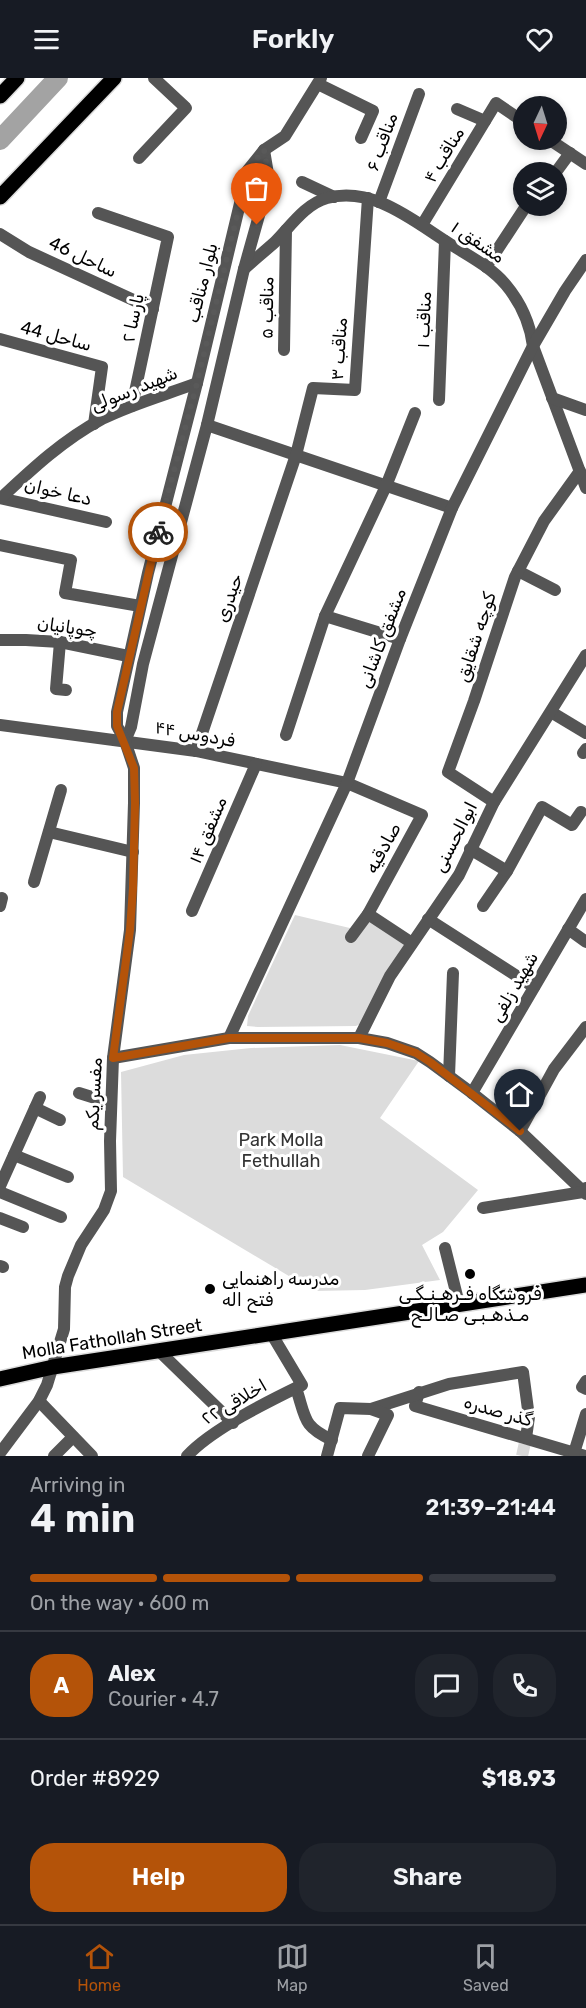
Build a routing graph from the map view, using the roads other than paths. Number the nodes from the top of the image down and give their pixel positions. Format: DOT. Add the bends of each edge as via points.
graph roads {
  1 [pos="18,78"];
  2 [pos="114,78"];
  3 [pos="154,78"];
  4 [pos="320,81"];
  5 [pos="418,94"];
  6 [pos="0,96"];
  7 [pos="457,109"];
  8 [pos="513,115"];
  9 [pos="485,122"];
  10 [pos="361,138"];
  11 [pos="264,150"];
  12 [pos="565,150"];
  13 [pos="570,153"];
  14 [pos="139,158"];
  15 [pos="563,162"];
  16 [pos="586,164"];
  17 [pos="302,182"];
  18 [pos="0,197"];
  19 [pos="334,197"];
  20 [pos="373,200"];
  21 [pos="98,213"];
  22 [pos="519,216"];
  23 [pos="422,225"];
  24 [pos="286,230"];
  25 [pos="0,234"];
  26 [pos="445,241"];
  27 [pos="586,260"];
  28 [pos="486,267"];
  29 [pos="244,269"];
  30 [pos="153,309"];
  31 [pos="0,339"];
  32 [pos="533,346"];
  33 [pos="284,350"];
  34 [pos="197,383"];
  35 [pos="552,398"];
  36 [pos="439,400"];
  37 [pos="132,406"];
  38 [pos="586,410"];
  39 [pos="415,413"];
  40 [pos="94,424"];
  41 [pos="207,425"];
  42 [pos="296,455"];
  43 [pos="580,471"];
  44 [pos="386,486"];
  45 [pos="586,488"];
  46 [pos="0,497"];
  47 [pos="452,508"];
  48 [pos="106,522"];
  49 [pos="0,545"];
  50 [pos="518,571"];
  51 [pos="555,590"];
  52 [pos="140,606"];
  53 [pos="326,616"];
  54 [pos="400,639"];
  55 [pos="0,640"];
  56 [pos="60,642"];
  57 [pos="586,655"];
  58 [pos="128,656"];
  59 [pos="66,690"];
  60 [pos="550,712"];
  61 [pos="0,725"];
  62 [pos="586,734"];
  63 [pos="286,735"];
  64 [pos="125,741"];
  65 [pos="196,751"];
  66 [pos="256,764"];
  67 [pos="347,783"];
  68 [pos="61,790"];
  69 [pos="494,802"];
  70 [pos="581,812"];
  71 [pos="49,832"];
  72 [pos="470,849"];
  73 [pos="134,852"];
  74 [pos="507,871"];
  75 [pos="34,882"];
  76 [pos="586,899"];
  77 [pos="483,906"];
  78 [pos="192,911"];
  79 [pos="368,914"];
  80 [pos="428,919"];
  81 [pos="568,929"];
  82 [pos="351,937"];
  83 [pos="586,942"];
  84 [pos="412,943"];
  85 [pos="453,973"];
  86 [pos="534,987"];
  87 [pos="586,1027"];
  88 [pos="229,1038"];
  89 [pos="359,1038"];
  90 [pos="113,1058"];
  91 [pos="449,1076"];
  92 [pos="79,1093"];
  93 [pos="472,1093"];
  94 [pos="111,1103"];
  95 [pos="60,1120"];
  96 [pos="520,1131"];
  97 [pos="14,1155"];
  98 [pos="68,1177"];
  99 [pos="0,1186"];
  100 [pos="585,1191"];
  101 [pos="0,1192"];
  102 [pos="483,1208"];
  103 [pos="61,1217"];
  104 [pos="0,1218"];
  105 [pos="23,1227"];
  106 [pos="445,1248"];
  107 [pos="586,1285"];
  108 [pos="459,1304"];
  109 [pos="272,1333"];
  110 [pos="159,1350"];
  111 [pos="53,1367"];
  112 [pos="0,1379"];
  113 [pos="586,1381"];
  114 [pos="299,1386"];
  115 [pos="586,1389"];
  116 [pos="419,1392"];
  117 [pos="39,1401"];
  118 [pos="371,1408"];
  119 [pos="586,1414"];
  120 [pos="233,1423"];
  121 [pos="73,1437"];
  122 [pos="526,1438"];
  123 [pos="332,1440"];
  124 [pos="0,1453"];
  125 [pos="579,1454"];
  126 [pos="54,1456"];
  127 [pos="92,1456"];
  128 [pos="187,1456"];
  129 [pos="327,1456"];
  130 [pos="368,1456"];
  1 -- 6 [label="main road"];
  2 -- 18 [label="main road"];
  3 -- 14 [label="street" via="186,108"];
  4 -- 10 [label="street" via="373,111"];
  4 -- 11 [label="street" via="285,136"];
  5 -- 20 [label="street, مناقب ۶"];
  7 -- 9 [label="street"];
  8 -- 9 [label="street, مناقب ۴" via="496,104"];
  9 -- 23 [label="street, مناقب ۴"];
  11 -- 29 [label="street, بلوار مناقب" via="269,180"];
  11 -- 34 [label="street, بلوار مناقب" via="248,170"];
  12 -- 13 [label="street"];
  13 -- 15 [label="street"];
  13 -- 16 [label="street"];
  17 -- 19 [label="street"];
  19 -- 20 [label="street, مشفق ۱"];
  19 -- 24 [label="street, مشفق ۱" via="317,202"];
  20 -- 23 [label="street, مشفق ۱"];
  20 -- 42 [label="street, مناقب ۳" via="355,390 313,388"];
  21 -- 30 [label="street, پارسا ۲" via="168,237"];
  22 -- 28 [label="street"];
  23 -- 26 [label="street, مشفق ۱"];
  24 -- 29 [label="street, مشفق ۱"];
  24 -- 33 [label="street, مناقب ۵"];
  25 -- 30 [label="street, ساحل 46" via="29,252"];
  26 -- 28 [label="street, مشفق ۱"];
  26 -- 36 [label="street, مناقب ۱"];
  27 -- 32 [label="street, مشفق کاشانی"];
  28 -- 32 [label="street, مشفق ۱" via="505,284 524,312"];
  29 -- 41 [label="street, بلوار مناقب"];
  30 -- 37 [label="street, پارسا ۲"];
  31 -- 40 [label="street, ساحل 44" via="102,367"];
  32 -- 35 [label="street, مشفق ۱"];
  32 -- 47 [label="street, مشفق کاشانی"];
  34 -- 37 [label="street, شهید رسولی"];
  34 -- 52 [label="street, بلوار مناقب"];
  35 -- 38 [label="street"];
  35 -- 43 [label="street, مشفق ۱"];
  37 -- 40 [label="street, شهید رسولی"];
  39 -- 44 [label="street"];
  40 -- 46 [label="street, شهید رسولی" via="37,463"];
  41 -- 42 [label="street"];
  41 -- 64 [label="street, بلوار مناقب"];
  42 -- 44 [label="street"];
  42 -- 65 [label="street, حیدری"];
  43 -- 45 [label="street, مشفق ۱"];
  43 -- 50 [label="street, کوچه شقایق" via="544,521"];
  44 -- 47 [label="street"];
  44 -- 53 [label="street"];
  46 -- 48 [label="street, دعا خوان"];
  47 -- 54 [label="street, مشفق کاشانی"];
  49 -- 52 [label="street" via="71,560 65,593"];
  50 -- 51 [label="street"];
  50 -- 69 [label="street, کوچه شقایق" via="448,772"];
  52 -- 58 [label="street, بلوار مناقب"];
  53 -- 54 [label="street"];
  53 -- 63 [label="street"];
  54 -- 67 [label="street, مشفق کاشانی"];
  55 -- 56 [label="street, چوپانیان"];
  56 -- 58 [label="street, چوپانیان"];
  56 -- 59 [label="street" via="56,688"];
  57 -- 60 [label="street, ابوالحسنی"];
  58 -- 64 [label="street, بلوار مناقب" via="117,712 117,726"];
  60 -- 62 [label="street"];
  60 -- 69 [label="street, ابوالحسنی"];
  61 -- 64 [label="street, فردوس ۴۴"];
  64 -- 65 [label="street, فردوس ۴۴"];
  64 -- 73 [label="street, مفسر یکم" via="134,768"];
  65 -- 66 [label="street, فردوس ۴۴"];
  66 -- 67 [label="street, فردوس ۴۴"];
  66 -- 78 [label="street, مشفق ۱۴"];
  67 -- 79 [label="street, صادقیه" via="422,815"];
  67 -- 88 [label="street, مشفق کاشانی"];
  68 -- 71 [label="street"];
  69 -- 72 [label="street, ابوالحسنی"];
  70 -- 74 [label="street" via="572,825 542,807"];
  71 -- 73 [label="street"];
  71 -- 75 [label="street"];
  72 -- 74 [label="street"];
  72 -- 80 [label="street, ابوالحسنی" via="459,875"];
  73 -- 90 [label="street, مفسر یکم" via="130,930"];
  74 -- 77 [label="street"];
  76 -- 81 [label="street, شهید زلفی"];
  79 -- 82 [label="street, صادقیه"];
  79 -- 84 [label="street"];
  80 -- 84 [label="street, ابوالحسنی"];
  80 -- 86 [label="street"];
  81 -- 83 [label="street"];
  81 -- 86 [label="street, شهید زلفی"];
  84 -- 89 [label="street, ابوالحسنی" via="390,976"];
  85 -- 91 [label="street"];
  86 -- 93 [label="street, شهید زلفی"];
  87 -- 96 [label="street" via="554,1070"];
  88 -- 89 [label="street"];
  88 -- 90 [label="street"];
  89 -- 91 [label="street" via="416,1053"];
  90 -- 94 [label="street, مفسر یکم"];
  91 -- 93 [label="street"];
  92 -- 94 [label="street"];
  93 -- 96 [label="street"];
  94 -- 111 [label="street, مفسر یکم" via="111,1191 68,1276 64,1329"];
  95 -- 97 [label="street" via="37,1102"];
  96 -- 100 [label="street"];
  97 -- 98 [label="street"];
  97 -- 99 [label="street"];
  100 -- 102 [label="street"];
  101 -- 103 [label="street"];
  104 -- 105 [label="street"];
  106 -- 108 [label="street"];
  107 -- 108 [label="main road, Molla Fathollah Street"];
  108 -- 109 [label="main road, Molla Fathollah Street"];
  109 -- 110 [label="main road, Molla Fathollah Street"];
  109 -- 114 [label="street"];
  110 -- 111 [label="main road, Molla Fathollah Street"];
  110 -- 120 [label="street"];
  111 -- 112 [label="main road, Molla Fathollah Street"];
  111 -- 117 [label="street, مفسر یکم"];
  113 -- 115 [label="street" via="582,1387"];
  114 -- 120 [label="street, اخلاقی ۲۲"];
  114 -- 123 [label="street" via="309,1426"];
  116 -- 118 [label="street"];
  116 -- 122 [label="street, گذر صدره" via="416,1406"];
  116 -- 122 [label="street" via="523,1372 529,1417"];
  117 -- 121 [label="street"];
  117 -- 124 [label="street, مفسر یکم"];
  118 -- 123 [label="street" via="340,1408"];
  118 -- 130 [label="street" via="388,1414"];
  119 -- 125 [label="street"];
  120 -- 128 [label="street, اخلاقی ۲۲"];
  121 -- 126 [label="street"];
  121 -- 127 [label="street"];
  122 -- 125 [label="street, گذر صدره"];
  123 -- 129 [label="street"];
}
